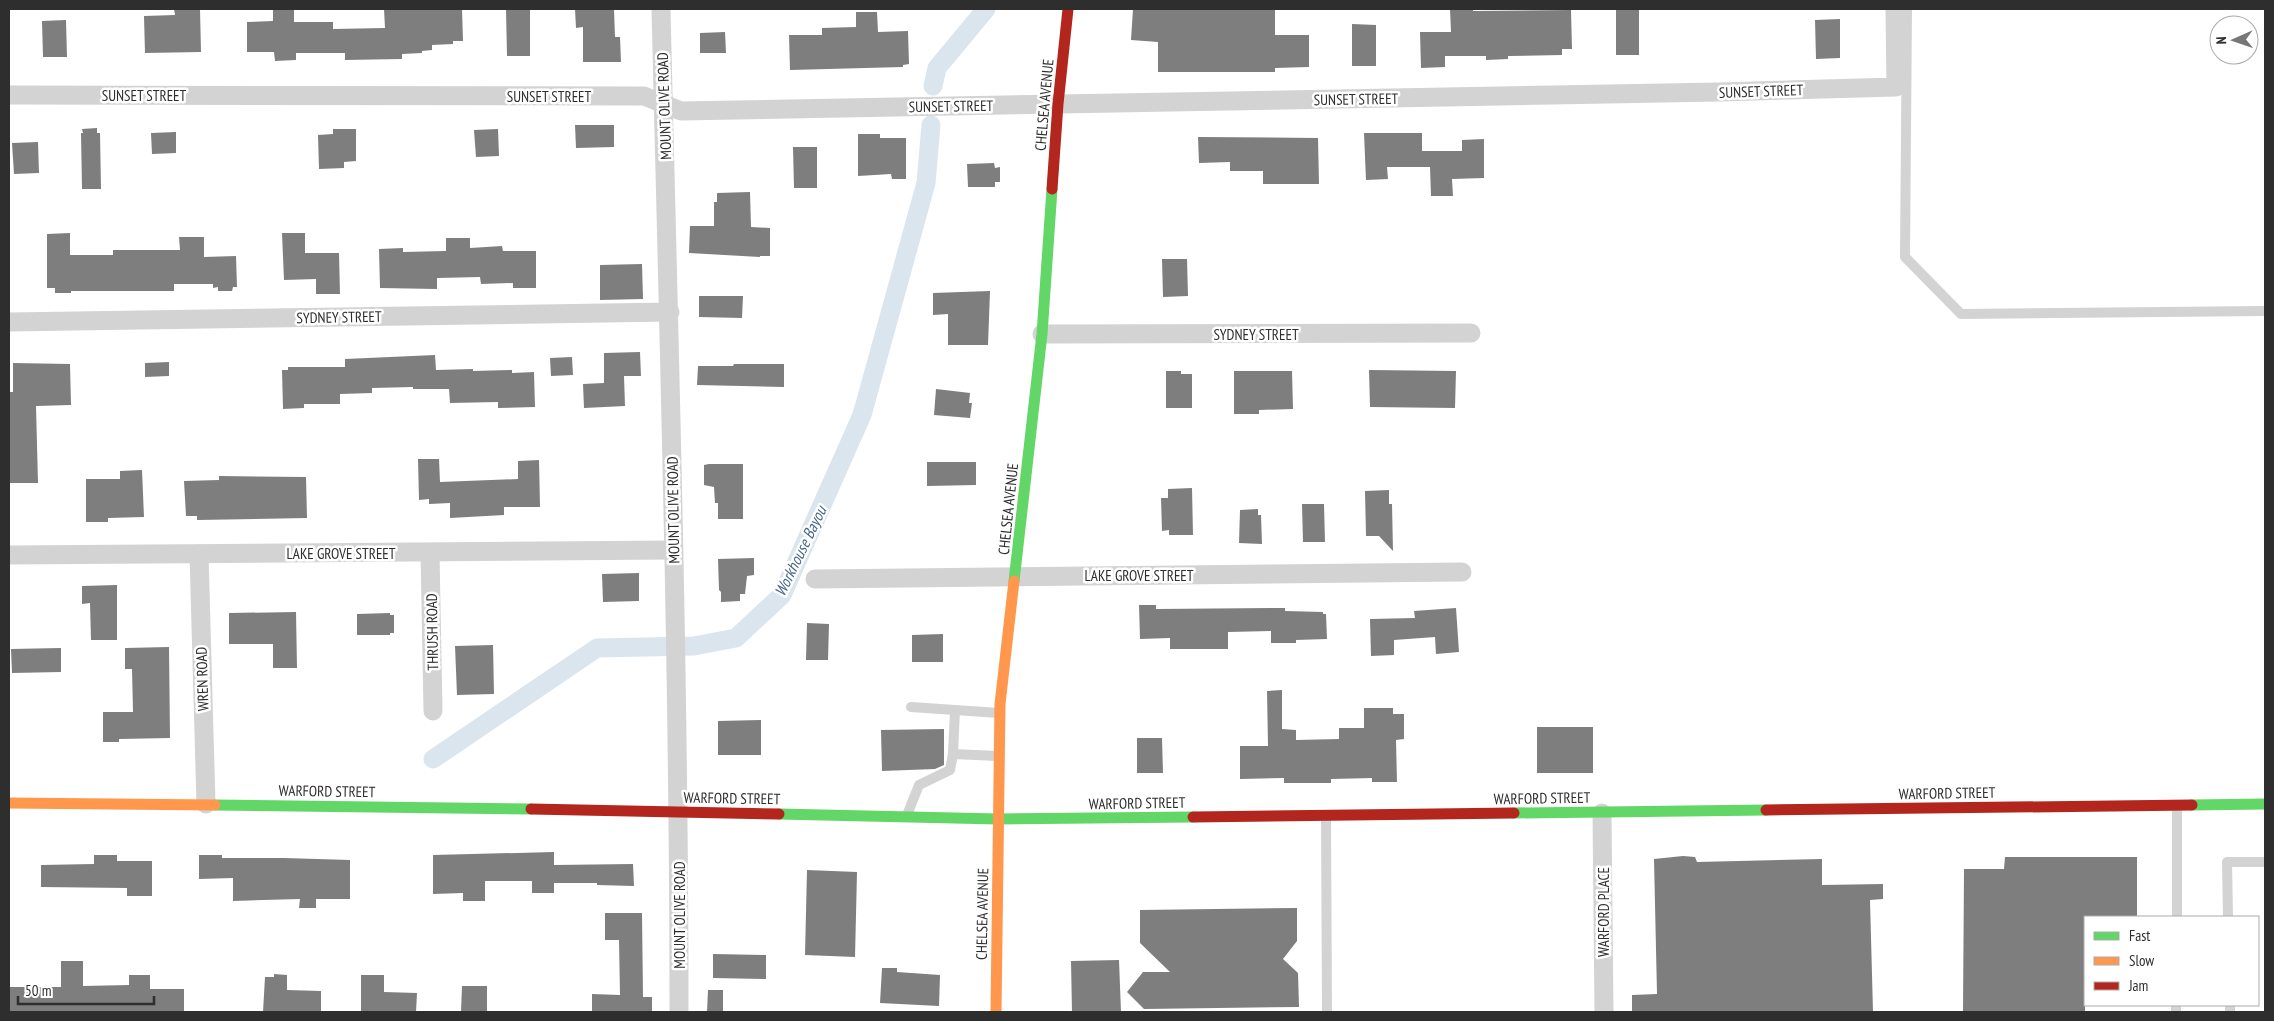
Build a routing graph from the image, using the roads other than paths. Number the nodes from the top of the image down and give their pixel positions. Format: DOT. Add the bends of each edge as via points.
graph roads {
  1 [pos="661,9"];
  2 [pos="1068,9"];
  3 [pos="1895,9"];
  4 [pos="1907,9"];
  5 [pos="9,95"];
  6 [pos="664,103"];
  7 [pos="1058,104"];
  8 [pos="2265,311"];
  9 [pos="670,312"];
  10 [pos="9,322"];
  11 [pos="1471,333"];
  12 [pos="1042,334"];
  13 [pos="673,550"];
  14 [pos="430,553"];
  15 [pos="199,554"];
  16 [pos="9,555"];
  17 [pos="1462,572"];
  18 [pos="1016,576"];
  19 [pos="815,579"];
  20 [pos="911,707"];
  21 [pos="956,710"];
  22 [pos="433,711"];
  23 [pos="1000,713"];
  24 [pos="953,754"];
  25 [pos="999,756"];
  26 [pos="9,802"];
  27 [pos="206,804"];
  28 [pos="2265,804"];
  29 [pos="2177,805"];
  30 [pos="679,811"];
  31 [pos="1602,813"];
  32 [pos="1326,815"];
  33 [pos="906,817"];
  34 [pos="998,819"];
  35 [pos="2265,862"];
  36 [pos="2177,916"];
  37 [pos="2228,916"];
  38 [pos="679,1012"];
  39 [pos="996,1012"];
  40 [pos="1327,1012"];
  41 [pos="1604,1012"];
  1 -- 6 [label="street, MOUNT OLIVE ROAD"];
  2 -- 7 [label="main road, CHELSEA AVENUE"];
  3 -- 7 [label="street, SUNSET STREET" via="1896,87"];
  4 -- 8 [label="lane" via="1905,257 1961,314"];
  5 -- 6 [label="street, SUNSET STREET" via="644,96"];
  6 -- 7 [label="street, SUNSET STREET" via="681,111"];
  6 -- 9 [label="street, MOUNT OLIVE ROAD"];
  7 -- 12 [label="main road, CHELSEA AVENUE"];
  9 -- 10 [label="street, SYDNEY STREET"];
  9 -- 13 [label="street, MOUNT OLIVE ROAD"];
  11 -- 12 [label="street, SYDNEY STREET"];
  12 -- 18 [label="main road, CHELSEA AVENUE"];
  13 -- 14 [label="street, LAKE GROVE STREET"];
  13 -- 30 [label="street, MOUNT OLIVE ROAD"];
  14 -- 15 [label="street, LAKE GROVE STREET"];
  14 -- 22 [label="street, THRUSH ROAD"];
  15 -- 16 [label="street, LAKE GROVE STREET"];
  15 -- 27 [label="street, WREN ROAD"];
  17 -- 18 [label="street, LAKE GROVE STREET"];
  18 -- 19 [label="street, LAKE GROVE STREET"];
  18 -- 23 [label="main road, CHELSEA AVENUE"];
  20 -- 21 [label="lane"];
  21 -- 23 [label="lane"];
  21 -- 24 [label="lane"];
  23 -- 25 [label="main road, CHELSEA AVENUE"];
  24 -- 25 [label="lane"];
  24 -- 33 [label="lane" via="950,770 919,785"];
  25 -- 34 [label="main road, CHELSEA AVENUE"];
  26 -- 27 [label="main road, WARFORD STREET"];
  27 -- 30 [label="main road, WARFORD STREET"];
  28 -- 29 [label="main road, WARFORD STREET"];
  29 -- 31 [label="main road, WARFORD STREET"];
  29 -- 36 [label="lane"];
  30 -- 33 [label="main road, WARFORD STREET"];
  30 -- 38 [label="street, MOUNT OLIVE ROAD"];
  31 -- 32 [label="main road, WARFORD STREET"];
  31 -- 41 [label="street, WARFORD PLACE"];
  32 -- 34 [label="main road, WARFORD STREET"];
  32 -- 40 [label="lane"];
  33 -- 34 [label="main road, WARFORD STREET"];
  34 -- 39 [label="main road, CHELSEA AVENUE"];
  35 -- 37 [label="lane" via="2228,862"];
}
